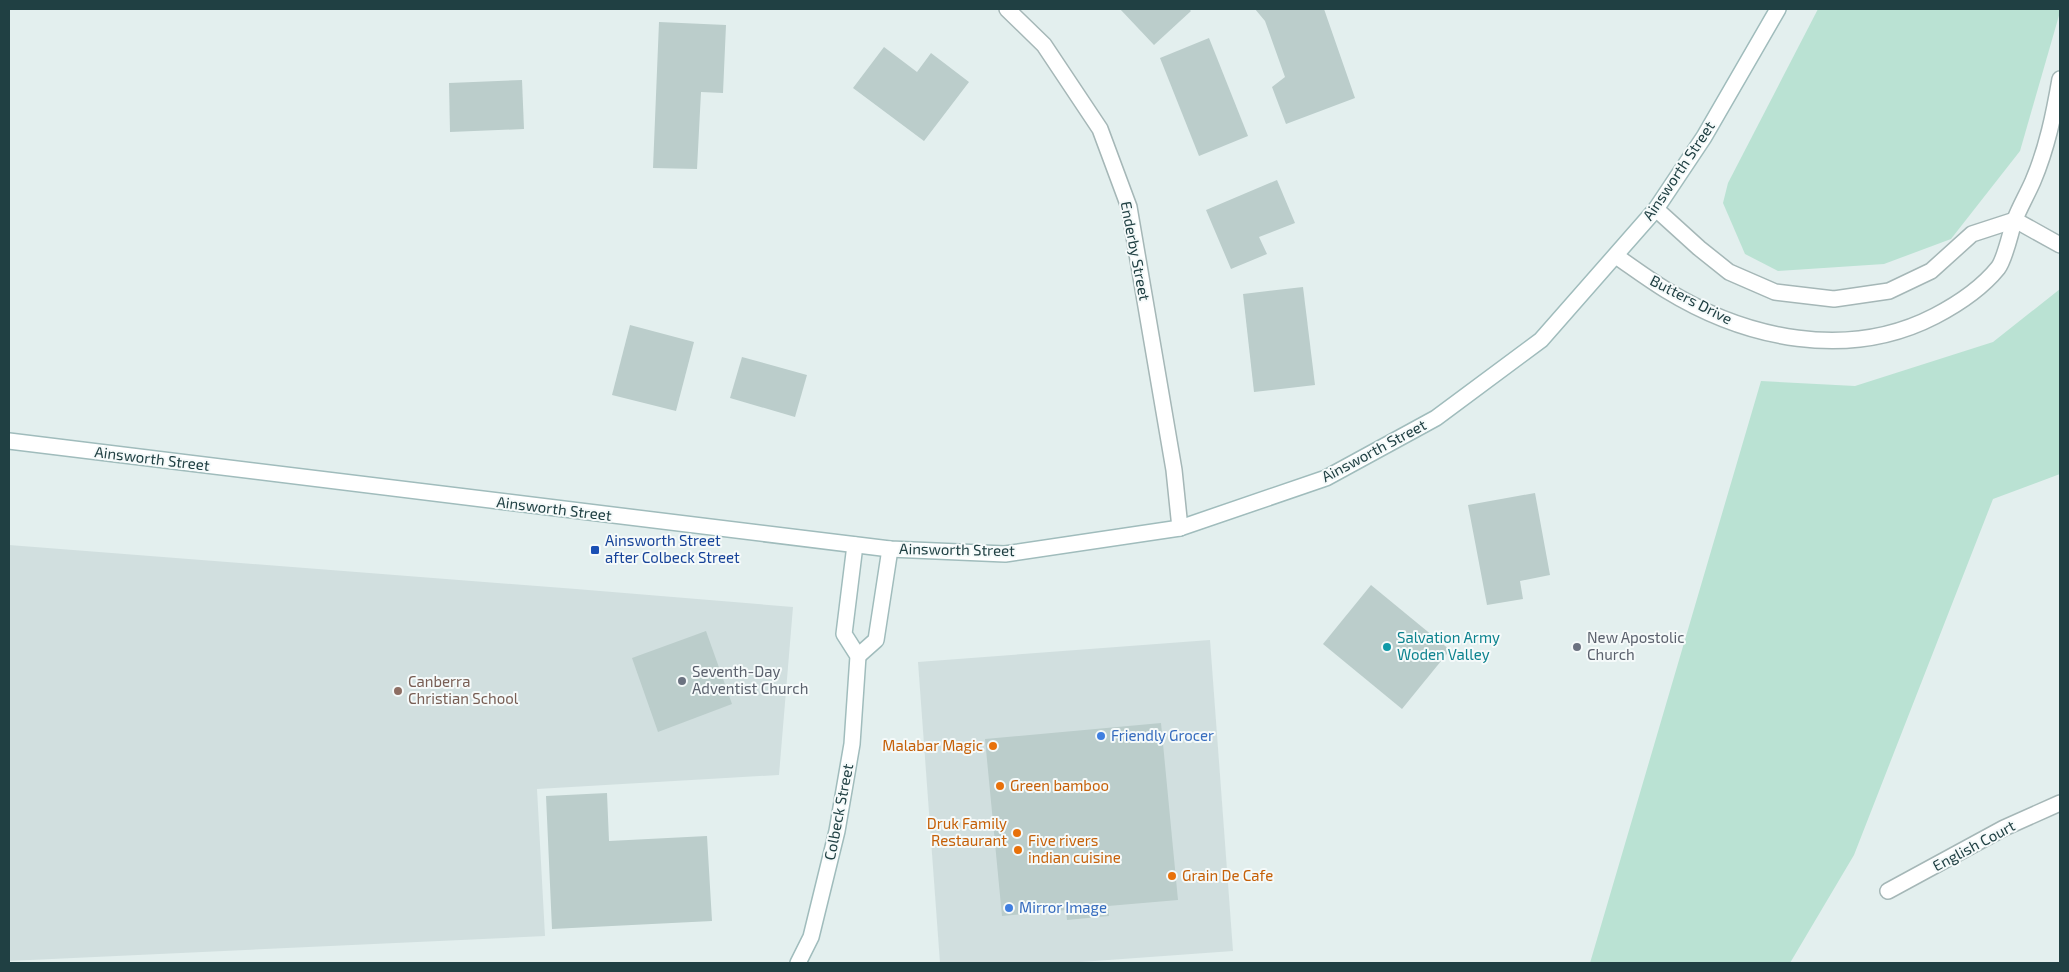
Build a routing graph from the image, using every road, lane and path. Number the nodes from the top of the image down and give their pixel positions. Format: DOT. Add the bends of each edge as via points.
graph roads {
  1 [pos="1007,9"];
  2 [pos="1778,9"];
  3 [pos="2060,79"];
  4 [pos="1656,209"];
  5 [pos="2015,220"];
  6 [pos="2060,245"];
  7 [pos="1616,256"];
  8 [pos="9,441"];
  9 [pos="1180,528"];
  10 [pos="855,544"];
  11 [pos="890,549"];
  12 [pos="858,656"];
  13 [pos="2060,803"];
  14 [pos="1888,892"];
  15 [pos="798,963"];
  1 -- 9 [label="street, Enderby Street" via="1044,45 1100,129 1129,207 1174,470"];
  2 -- 4 [label="street, Ainsworth Street" via="1704,137"];
  3 -- 5 [label="street, Butters Drive" via="2051,127 2033,181"];
  4 -- 5 [label="street" via="1729,272 1775,292 1834,299 1889,291 1931,271 1972,234"];
  4 -- 7 [label="street, Ainsworth Street"];
  5 -- 6 [label="street"];
  5 -- 7 [label="street, Butters Drive" via="1999,267 1962,302 1888,335 1842,341 1800,339 1758,331 1719,317 1666,290"];
  7 -- 9 [label="street, Ainsworth Street" via="1541,340 1436,418 1326,478"];
  8 -- 10 [label="street, Ainsworth Street"];
  9 -- 11 [label="street, Ainsworth Street" via="1005,554"];
  10 -- 11 [label="street, Ainsworth Street"];
  10 -- 12 [label="street" via="844,634"];
  11 -- 12 [label="street" via="876,640"];
  12 -- 15 [label="street, Colbeck Street" via="852,744 837,831 811,937"];
  13 -- 14 [label="street, English Court" via="2004,828"];
}
